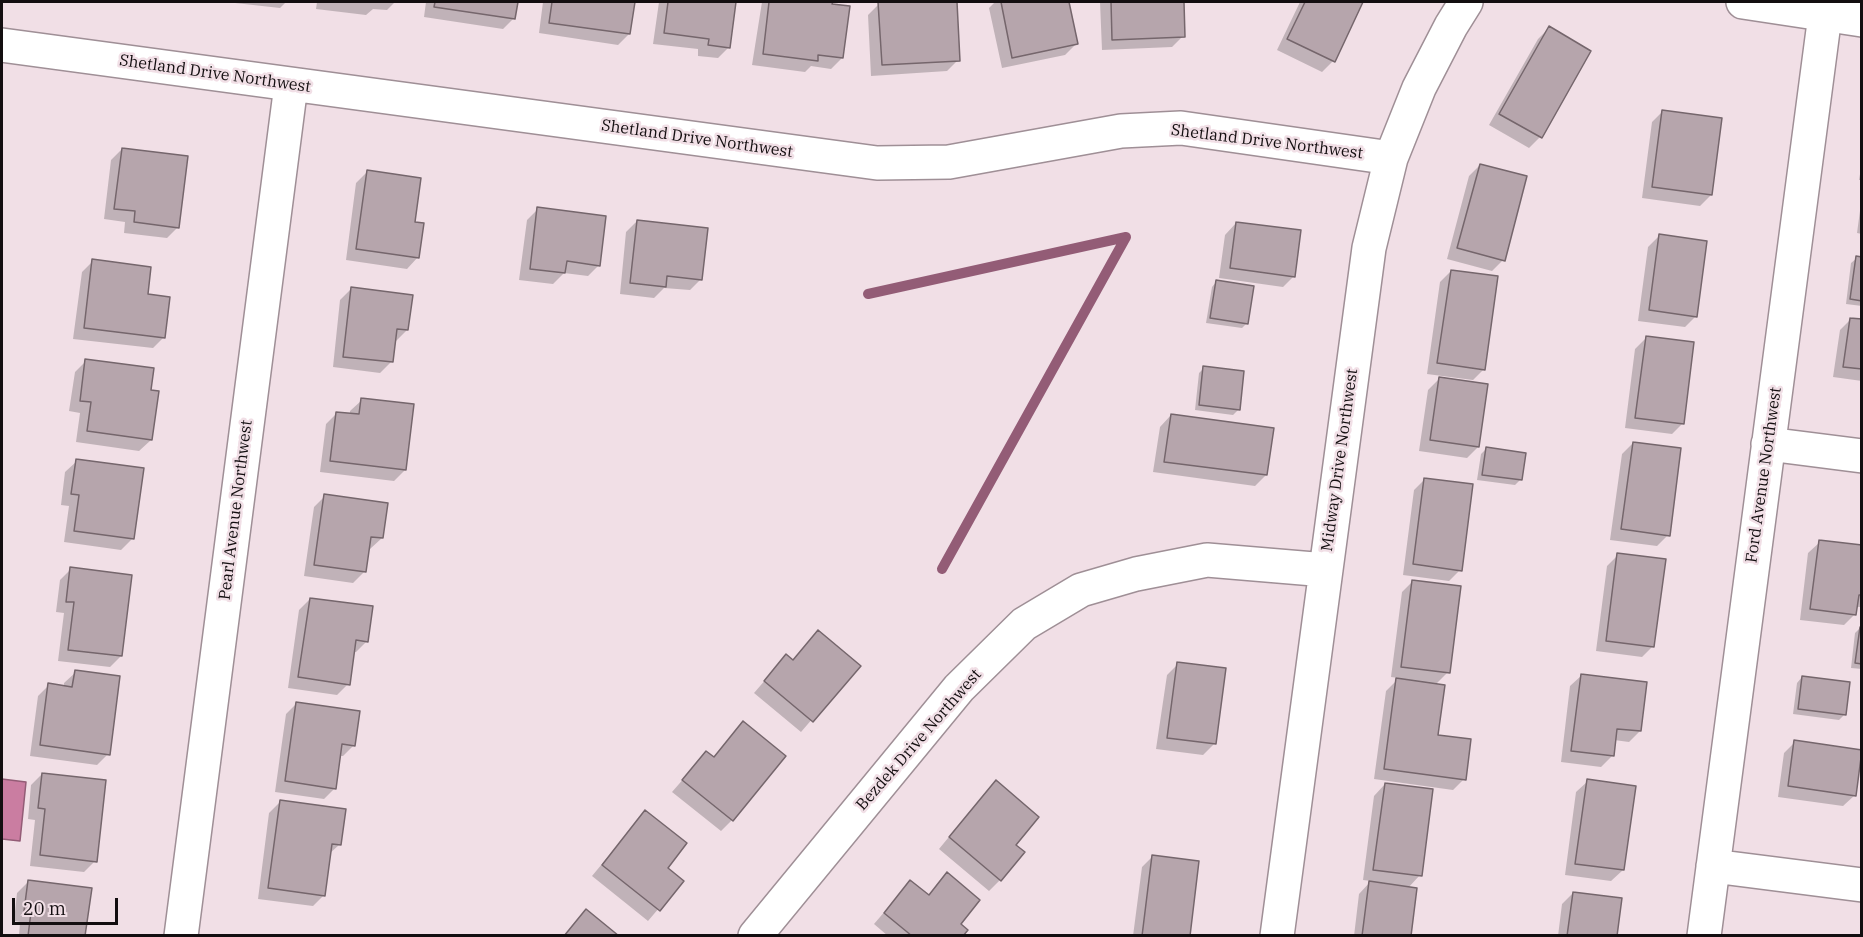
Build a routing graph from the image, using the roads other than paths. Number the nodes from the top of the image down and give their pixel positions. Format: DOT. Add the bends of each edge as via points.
graph roads {
  1 [pos="1466,2"];
  2 [pos="1743,2"];
  3 [pos="1825,15"];
  4 [pos="1862,20"];
  5 [pos="2,45"];
  6 [pos="291,85"];
  7 [pos="1391,158"];
  8 [pos="1768,444"];
  9 [pos="1862,456"];
  10 [pos="1326,570"];
  11 [pos="1713,866"];
  12 [pos="1862,885"];
  13 [pos="181,936"];
  14 [pos="755,936"];
  15 [pos="1276,936"];
  16 [pos="1704,936"];
  1 -- 7 [label="street, Midway Drive Northwest" via="1419,88"];
  2 -- 3 [label="street"];
  3 -- 4 [label="street"];
  3 -- 8 [label="street, Ford Avenue Northwest"];
  5 -- 6 [label="street, Shetland Drive Northwest"];
  6 -- 7 [label="street, Shetland Drive Northwest" via="877,163 948,162 1121,131 1181,128"];
  6 -- 13 [label="street, Pearl Avenue Northwest"];
  7 -- 10 [label="street, Midway Drive Northwest" via="1369,248"];
  8 -- 9 [label="street"];
  8 -- 11 [label="street, Ford Avenue Northwest"];
  10 -- 14 [label="street, Bezdek Drive Northwest" via="1207,560 1081,590 1024,624 959,688"];
  10 -- 15 [label="street, Midway Drive Northwest"];
  11 -- 12 [label="street"];
  11 -- 16 [label="street, Ford Avenue Northwest"];
}
